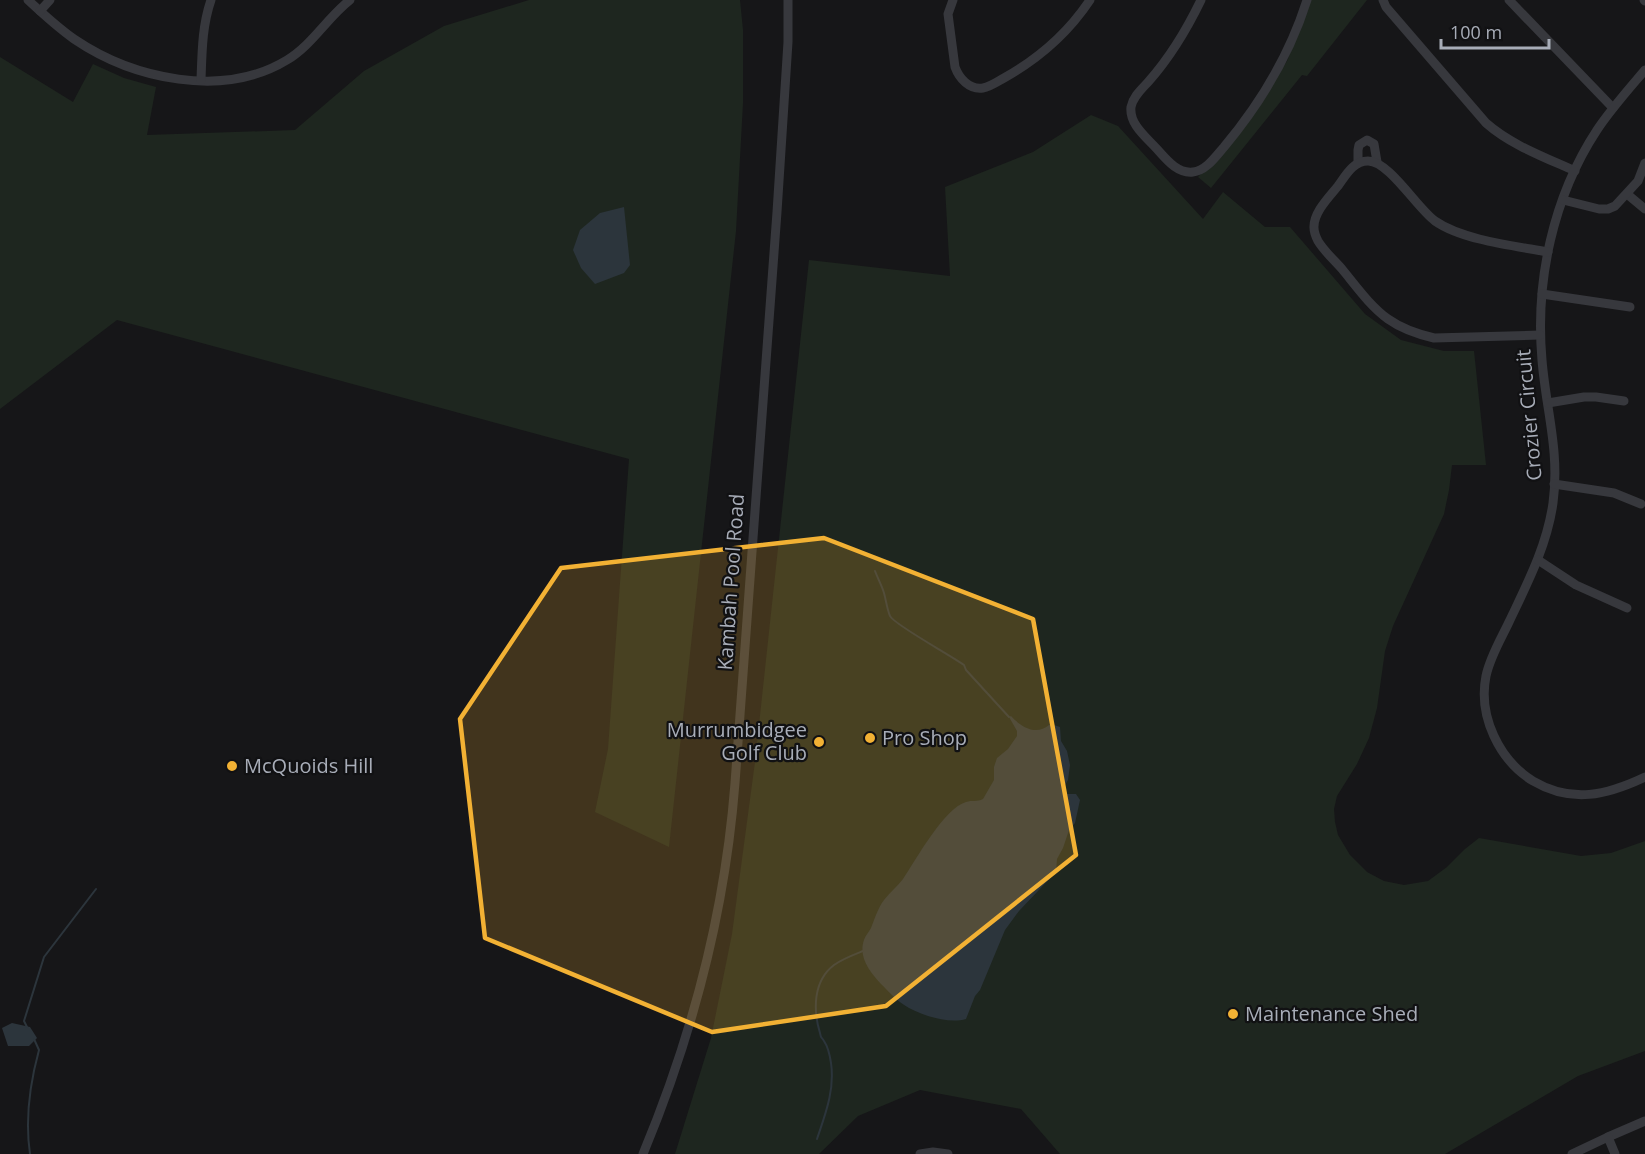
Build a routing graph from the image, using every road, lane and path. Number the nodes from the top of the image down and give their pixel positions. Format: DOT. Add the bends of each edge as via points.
graph roads {
  1 [pos="28,0"];
  2 [pos="50,0"];
  3 [pos="211,0"];
  4 [pos="350,0"];
  5 [pos="788,0"];
  6 [pos="953,0"];
  7 [pos="1090,0"];
  8 [pos="1201,0"];
  9 [pos="1307,0"];
  10 [pos="1383,0"];
  11 [pos="1509,0"];
  12 [pos="40,11"];
  13 [pos="1645,70"];
  14 [pos="201,80"];
  15 [pos="1613,108"];
  16 [pos="1377,162"];
  17 [pos="1358,163"];
  18 [pos="1645,163"];
  19 [pos="1575,171"];
  20 [pos="1627,194"];
  21 [pos="1563,200"];
  22 [pos="1645,209"];
  23 [pos="1548,252"];
  24 [pos="1542,294"];
  25 [pos="1630,307"];
  26 [pos="1540,335"];
  27 [pos="1624,400"];
  28 [pos="1548,403"];
  29 [pos="1554,484"];
  30 [pos="1641,504"];
  31 [pos="1538,560"];
  32 [pos="1627,608"];
  33 [pos="1645,777"];
  34 [pos="1645,1121"];
  35 [pos="1608,1137"];
  36 [pos="643,1154"];
  37 [pos="920,1154"];
  38 [pos="948,1154"];
  39 [pos="1572,1154"];
  40 [pos="1615,1154"];
  1 -- 12 [label="street"];
  2 -- 12 [label="street"];
  3 -- 14 [label="street"];
  4 -- 14 [label="street" via="297,53 273,68 235,79"];
  5 -- 36 [label="street, Kambah Pool Road" via="776,224 729,841 699,997"];
  6 -- 7 [label="street" via="948,14 958,74 971,87 982,88 1041,54"];
  8 -- 9 [label="street" via="1177,44 1135,97 1131,108 1137,128 1172,165 1187,172 1205,167 1254,108 1282,61"];
  10 -- 19 [label="street" via="1496,132"];
  11 -- 15 [label="street"];
  12 -- 14 [label="street" via="74,39 109,58 147,72"];
  13 -- 15 [label="street, Crozier Circuit"];
  15 -- 19 [label="street, Crozier Circuit"];
  16 -- 17 [label="street"];
  16 -- 17 [label="street" via="1374,144 1367,140 1359,145"];
  16 -- 23 [label="street" via="1422,210 1449,229"];
  17 -- 26 [label="street" via="1316,216 1314,231 1383,315 1404,328 1434,338"];
  18 -- 20 [label="street"];
  19 -- 21 [label="street, Crozier Circuit"];
  20 -- 21 [label="street" via="1608,209"];
  20 -- 22 [label="street"];
  21 -- 23 [label="street, Crozier Circuit"];
  23 -- 24 [label="street, Crozier Circuit"];
  24 -- 25 [label="street"];
  24 -- 26 [label="street, Crozier Circuit"];
  26 -- 28 [label="street, Crozier Circuit"];
  27 -- 28 [label="street" via="1584,397"];
  28 -- 29 [label="street, Crozier Circuit"];
  29 -- 30 [label="street" via="1614,493"];
  29 -- 31 [label="street, Crozier Circuit" via="1550,521"];
  31 -- 32 [label="street" via="1576,585"];
  31 -- 33 [label="street, Crozier Circuit" via="1489,667 1485,701 1494,736 1506,758 1522,773 1554,791 1596,795"];
  34 -- 35 [label="street"];
  35 -- 39 [label="street"];
  35 -- 40 [label="street"];
  37 -- 38 [label="street"];
}
